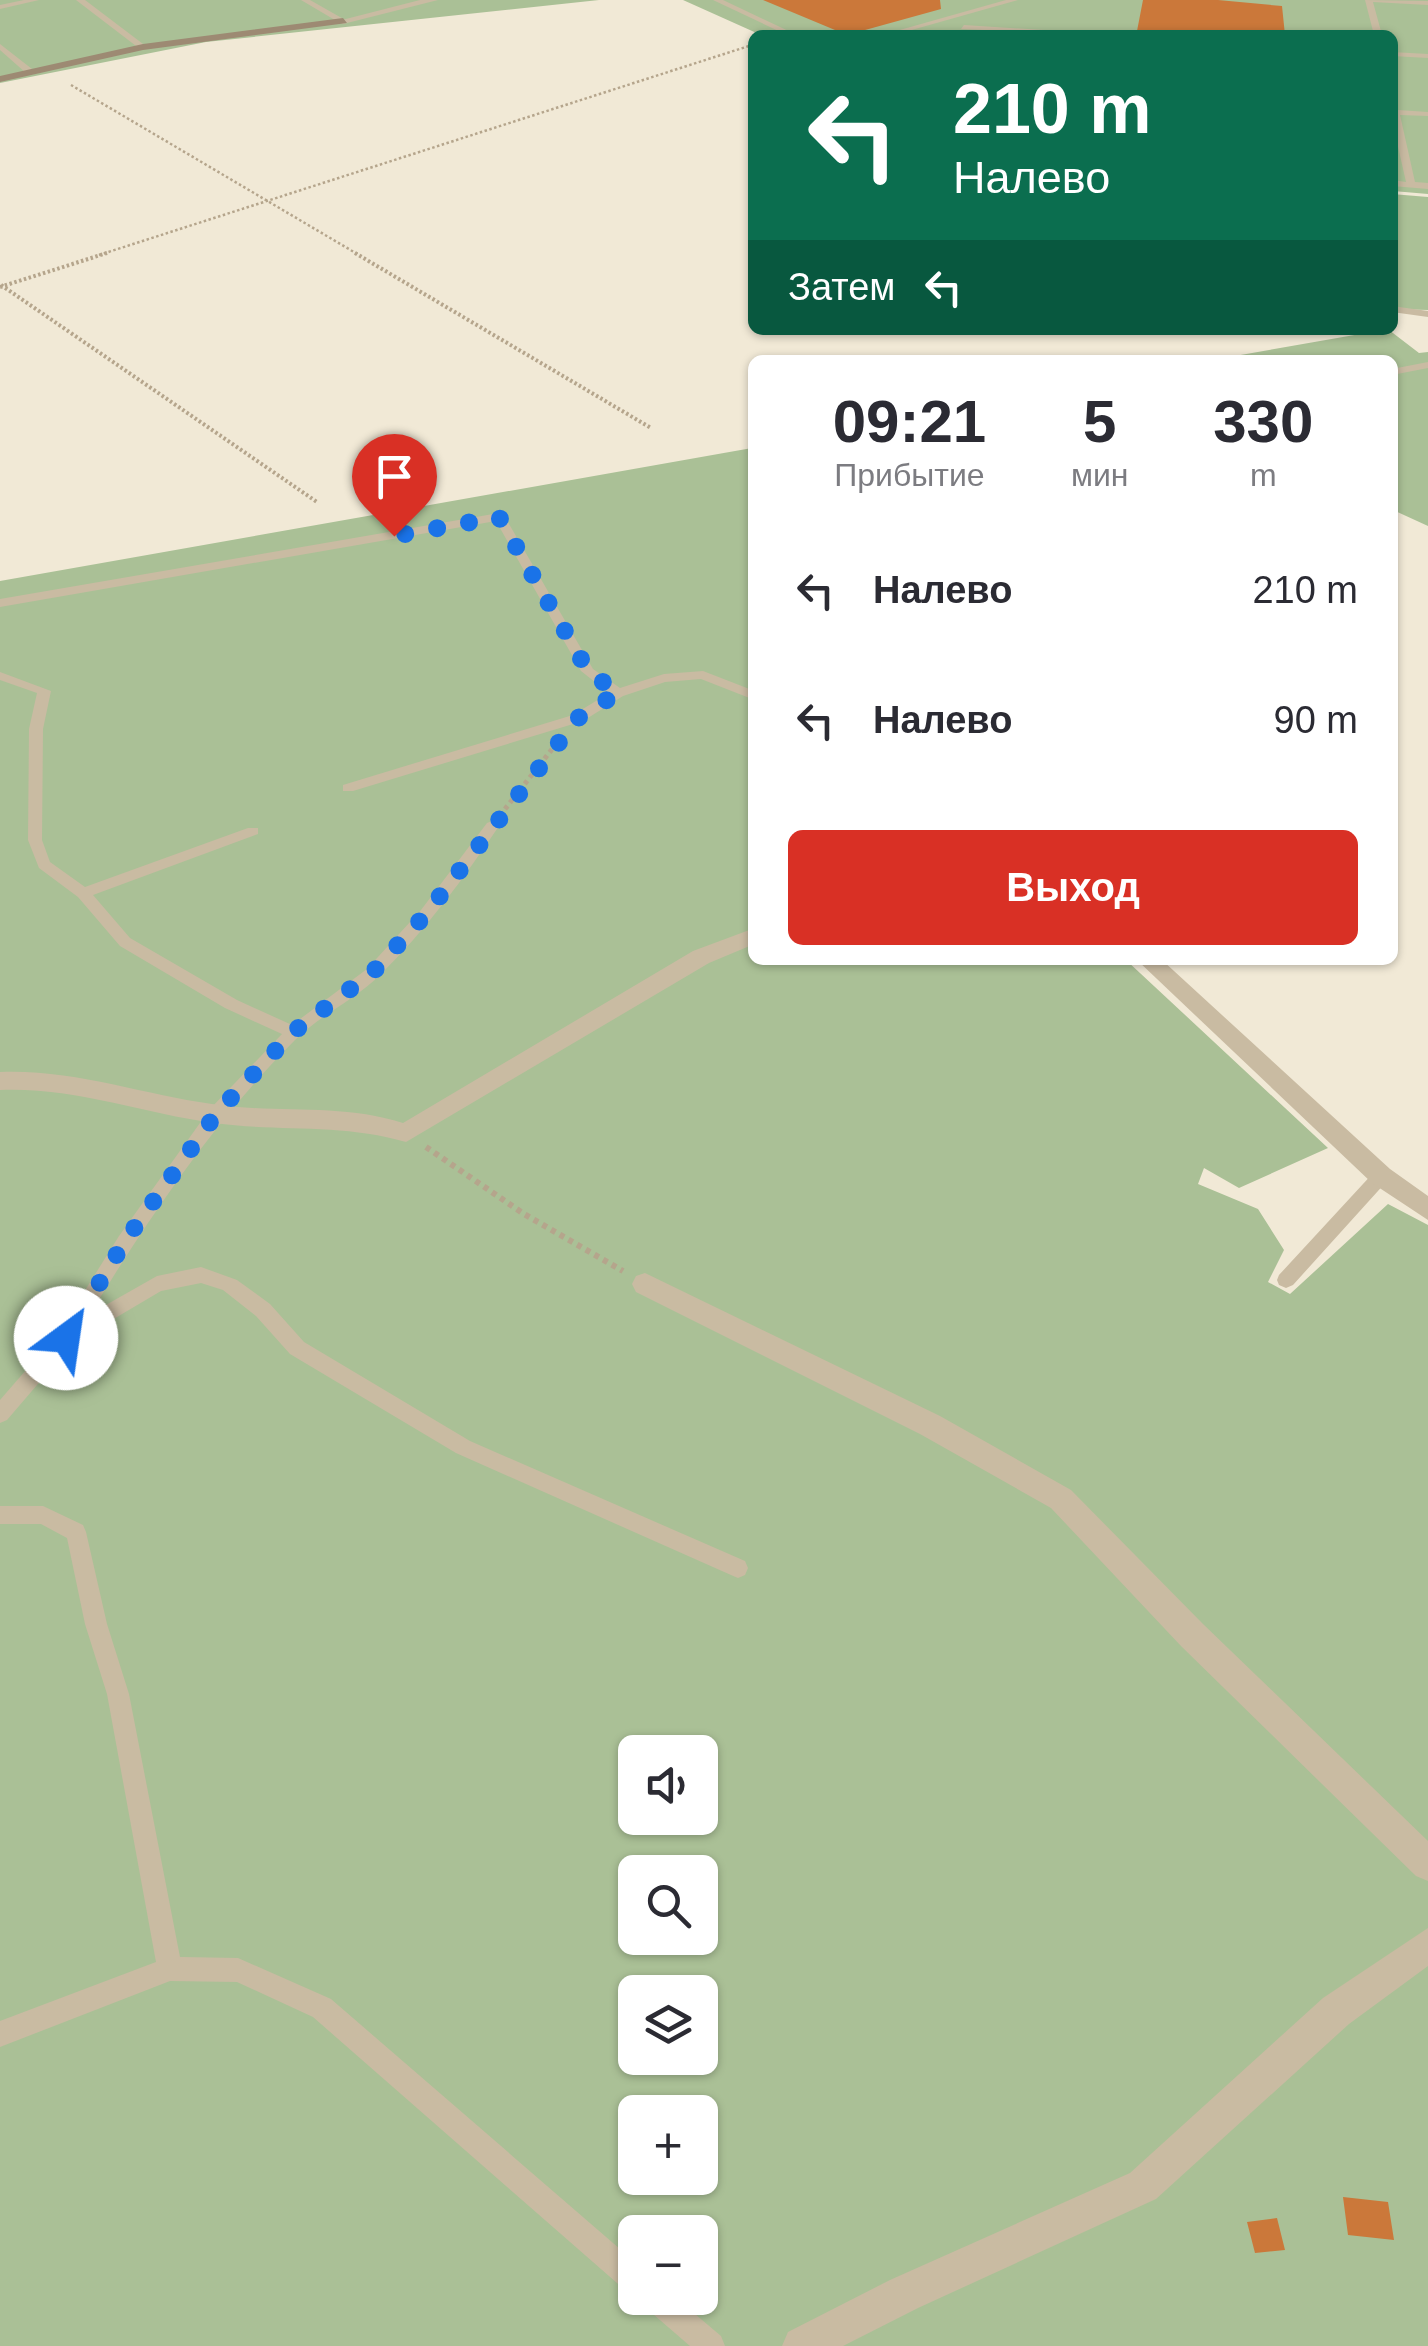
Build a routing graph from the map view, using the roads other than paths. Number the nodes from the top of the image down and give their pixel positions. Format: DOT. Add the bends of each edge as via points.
graph roads {
  1 [pos="35,0"];
  2 [pos="80,0"];
  3 [pos="305,0"];
  4 [pos="432,0"];
  5 [pos="722,0"];
  6 [pos="1014,0"];
  7 [pos="1370,0"];
  8 [pos="1428,4"];
  9 [pos="0,7"];
  10 [pos="344,21"];
  11 [pos="964,27"];
  12 [pos="783,30"];
  13 [pos="904,30"];
  14 [pos="1012,30"];
  15 [pos="1377,30"];
  16 [pos="0,46"];
  17 [pos="143,47"];
  18 [pos="1398,54"];
  19 [pos="1428,56"];
  20 [pos="29,71"];
  21 [pos="0,78"];
  22 [pos="1398,112"];
  23 [pos="1428,114"];
  24 [pos="1398,130"];
  25 [pos="1398,184"];
  26 [pos="1410,185"];
  27 [pos="1428,186"];
  28 [pos="1398,309"];
  29 [pos="1428,314"];
  30 [pos="1428,365"];
  31 [pos="1398,371"];
  32 [pos="0,603"];
  33 [pos="0,676"];
  34 [pos="618,693"];
  35 [pos="748,693"];
  36 [pos="348,788"];
  37 [pos="492,826"];
  38 [pos="253,831"];
  39 [pos="83,893"];
  40 [pos="748,939"];
  41 [pos="1153,965"];
  42 [pos="293,1032"];
  43 [pos="0,1081"];
  44 [pos="216,1114"];
  45 [pos="1381,1176"];
  46 [pos="1428,1210"];
  47 [pos="1286,1280"];
  48 [pos="646,1284"];
  49 [pos="66,1338"];
  50 [pos="0,1414"];
  51 [pos="0,1515"];
  52 [pos="738,1568"];
  53 [pos="1428,1864"];
  54 [pos="1428,1945"];
  55 [pos="170,1968"];
  56 [pos="0,2034"];
  57 [pos="618,2265"];
  58 [pos="676,2315"];
  59 [pos="712,2346"];
  60 [pos="802,2346"];
  1 -- 9 [label="lane"];
  2 -- 17 [label="lane"];
  3 -- 10 [label="lane"];
  4 -- 10 [label="street"];
  5 -- 12 [label="lane"];
  6 -- 13 [label="lane"];
  7 -- 8 [label="lane"];
  7 -- 15 [label="lane"];
  10 -- 17 [label="street"];
  11 -- 14 [label="lane"];
  16 -- 20 [label="lane"];
  17 -- 20 [label="street"];
  18 -- 19 [label="lane"];
  20 -- 21 [label="street"];
  22 -- 23 [label="lane"];
  24 -- 26 [label="lane"];
  25 -- 26 [label="lane"];
  26 -- 27 [label="lane"];
  28 -- 29 [label="lane"];
  30 -- 31 [label="lane"];
  32 -- 34 [label="lane" via="499,517 588,671"];
  33 -- 39 [label="lane" via="44,691 36,729 35,840 44,865"];
  34 -- 35 [label="lane" via="664,678 703,675"];
  34 -- 36 [label="lane" via="578,718"];
  37 -- 42 [label="lane" via="373,972"];
  38 -- 39 [label="lane"];
  39 -- 42 [label="lane" via="125,942"];
  40 -- 44 [label="street" via="701,957 406,1134 334,1116"];
  41 -- 45 [label="street"];
  42 -- 44 [label="lane"];
  43 -- 44 [label="street" via="40,1078"];
  44 -- 49 [label="lane"];
  45 -- 46 [label="street"];
  45 -- 47 [label="lane"];
  48 -- 53 [label="street" via="930,1425 1061,1499"];
  49 -- 50 [label="lane"];
  49 -- 52 [label="lane" via="157,1284 201,1275 216,1280 262,1310 297,1348 464,1447"];
  51 -- 55 [label="lane" via="43,1516 76,1532 118,1694"];
  54 -- 60 [label="street" via="1336,2011 1142,2186"];
  55 -- 56 [label="lane"];
  55 -- 57 [label="lane" via="238,1970 322,2008"];
  58 -- 59 [label="lane"];
}
